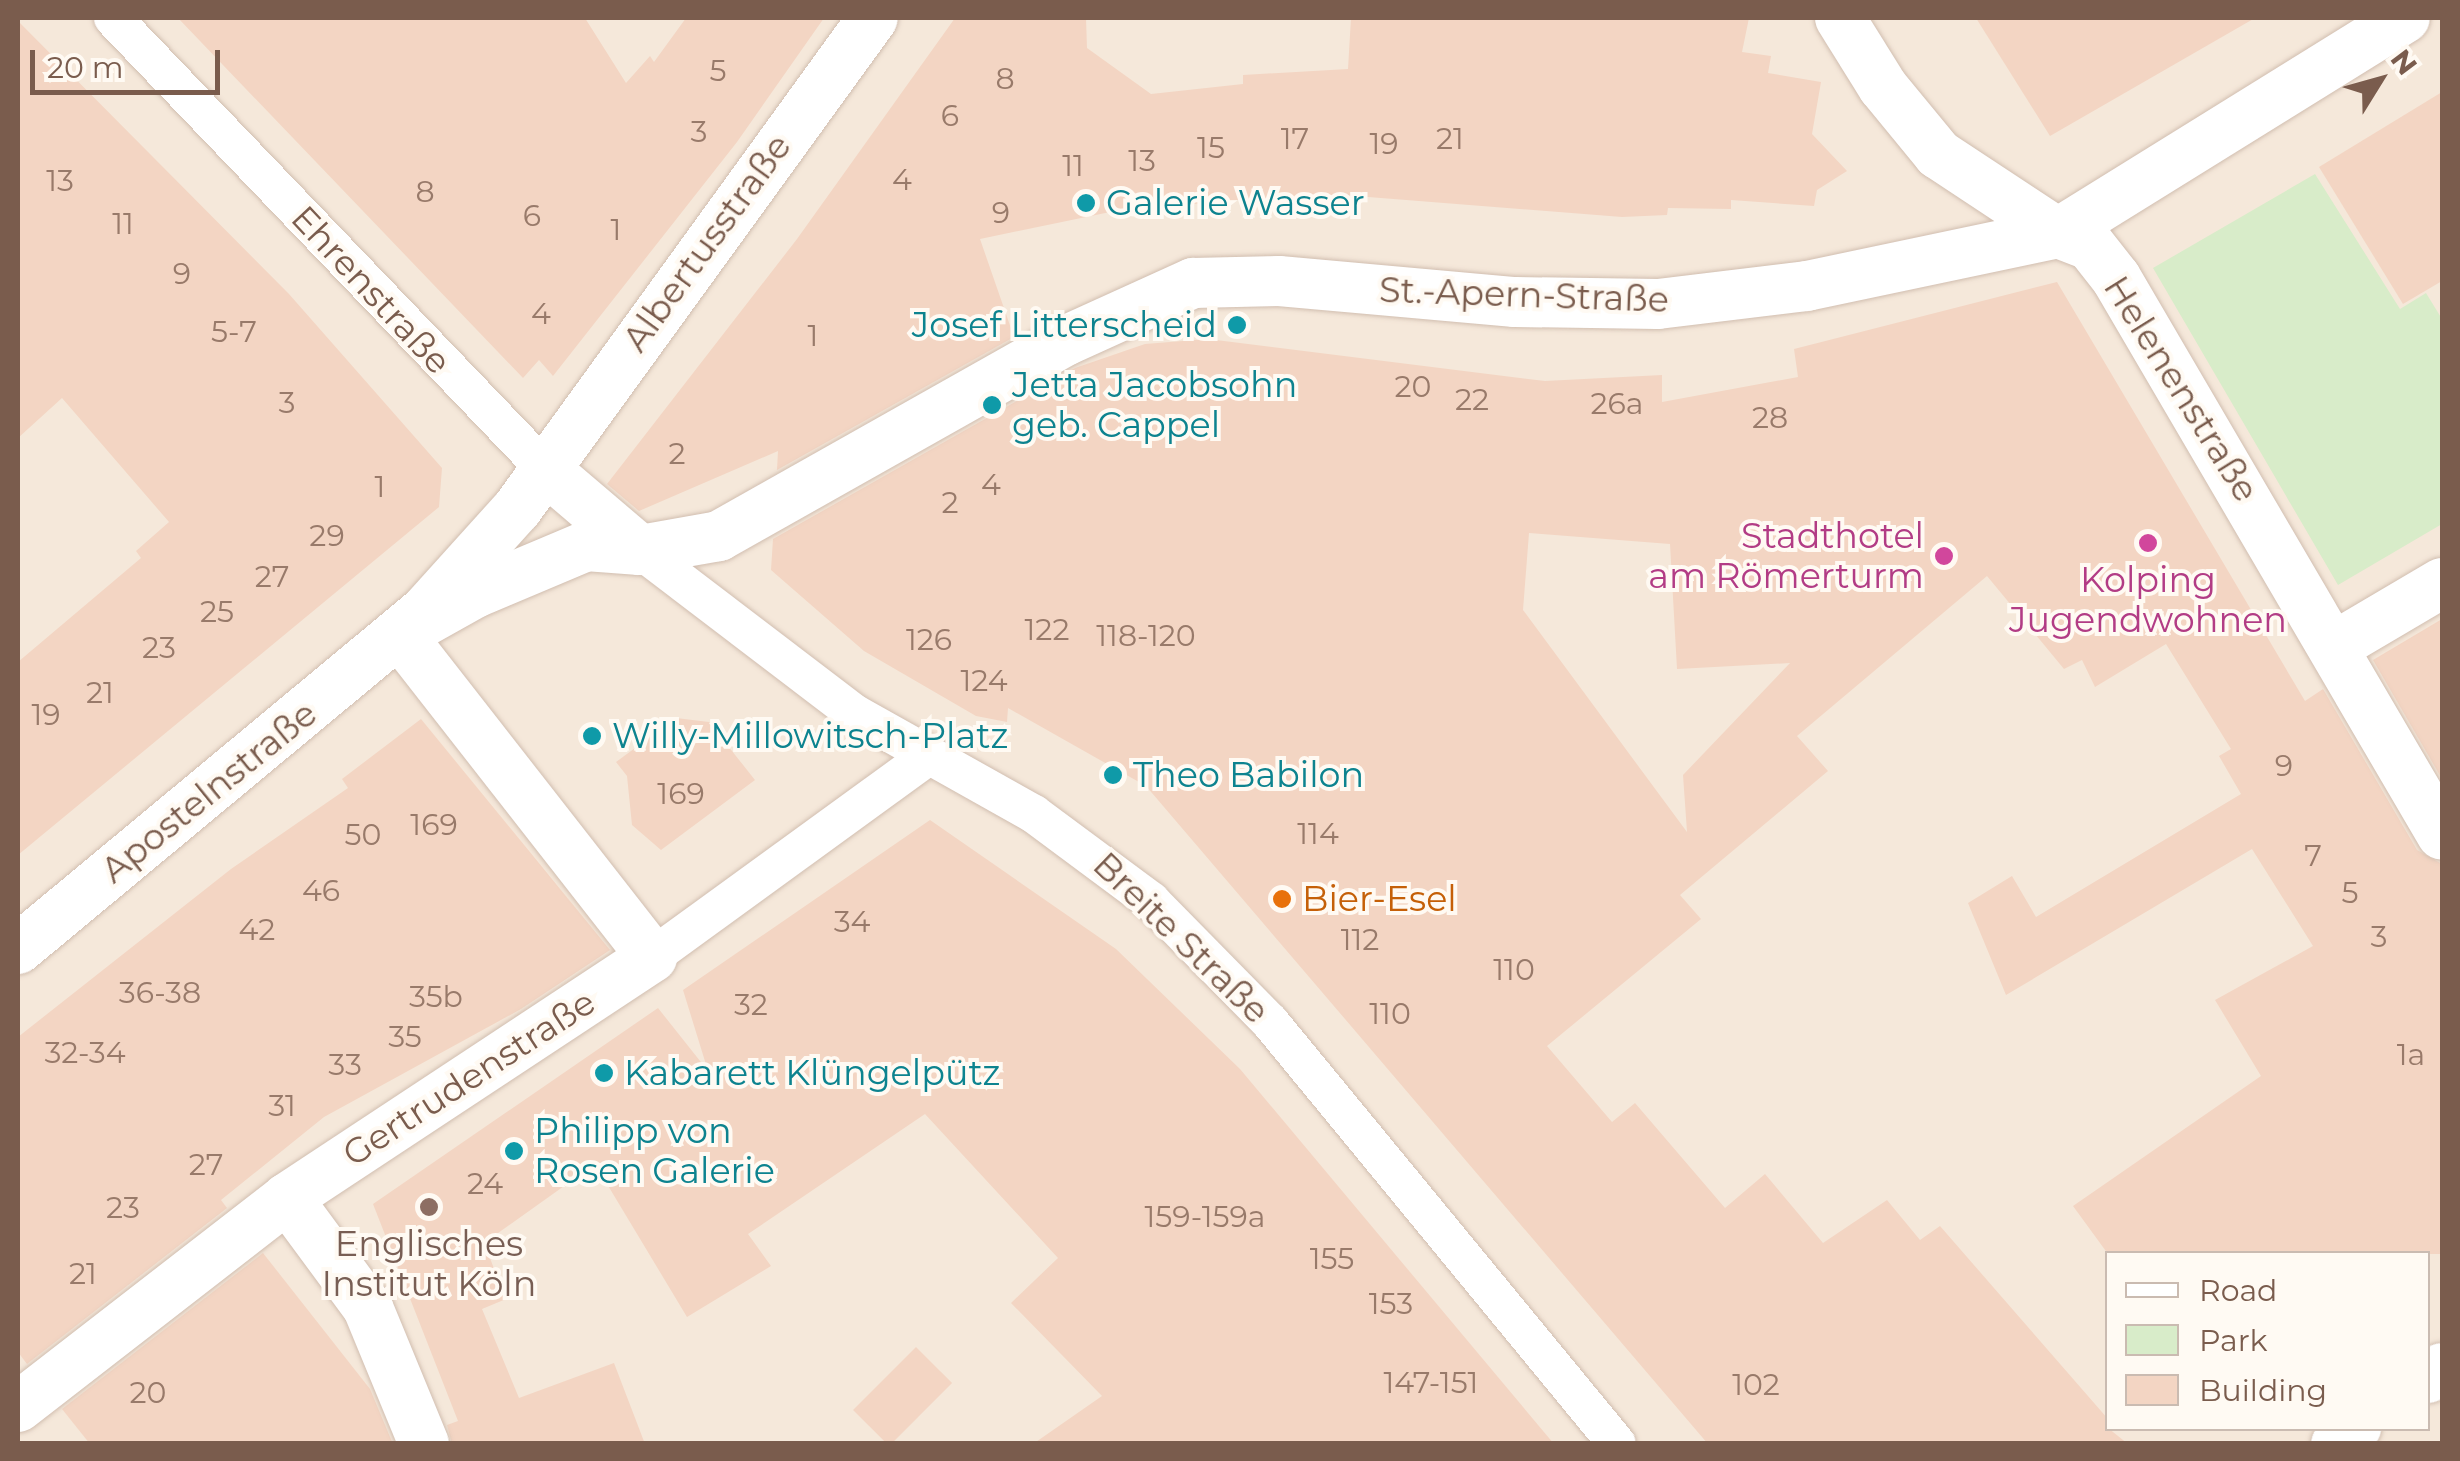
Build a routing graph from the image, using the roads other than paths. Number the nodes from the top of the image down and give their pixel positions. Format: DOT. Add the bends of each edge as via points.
graph roads {
  1 [pos="114,18"];
  2 [pos="872,18"];
  3 [pos="1840,18"];
  4 [pos="2405,18"];
  5 [pos="2058,233"];
  6 [pos="546,470"];
  7 [pos="640,550"];
  8 [pos="2442,583"];
  9 [pos="400,635"];
  10 [pos="2335,646"];
  11 [pos="927,757"];
  12 [pos="2442,835"];
  13 [pos="18,949"];
  14 [pos="652,957"];
  15 [pos="287,1198"];
  16 [pos="18,1407"];
  17 [pos="424,1444"];
  18 [pos="1617,1444"];
  1 -- 6 [label="street, Ehrenstraße"];
  2 -- 6 [label="street, Albertusstraße"];
  3 -- 5 [label="street, Helenenstraße" via="1883,87 1938,154"];
  4 -- 5 [label="street, St.-Apern-Straße"];
  5 -- 7 [label="street, St.-Apern-Straße" via="1807,286 1658,304 1515,302 1278,281 1193,284 1064,340 719,536"];
  5 -- 10 [label="street, Helenenstraße" via="2090,245 2116,278"];
  6 -- 7 [label="street, Ehrenstraße"];
  6 -- 9 [label="street, Apostelnstraße"];
  7 -- 9 [label="street, Apostelnstraße" via="586,546 475,593"];
  7 -- 11 [label="street, Breite Straße" via="854,713"];
  8 -- 10 [label="street"];
  9 -- 13 [label="street, Apostelnstraße"];
  9 -- 14 [label="street"];
  10 -- 12 [label="street, Helenenstraße"];
  11 -- 14 [label="street, Gertrudenstraße"];
  11 -- 18 [label="street, Breite Straße" via="1047,823 1151,902 1270,1022"];
  14 -- 15 [label="street, Gertrudenstraße"];
  15 -- 16 [label="street, Gertrudenstraße"];
  15 -- 17 [label="street" via="368,1308"];
}
